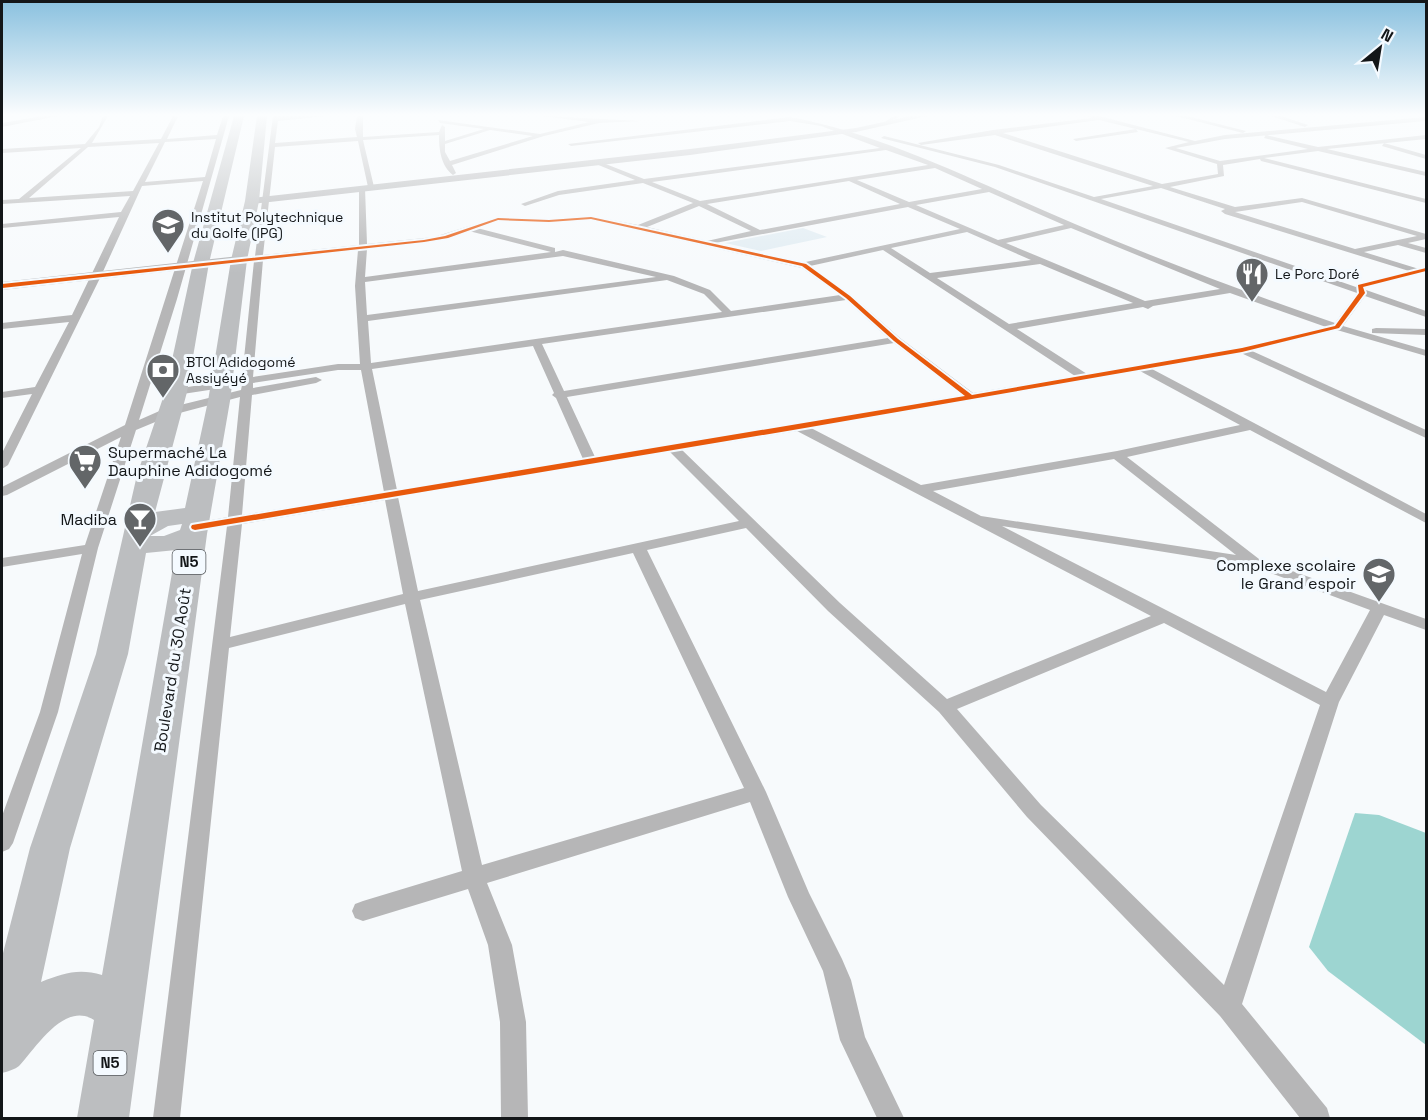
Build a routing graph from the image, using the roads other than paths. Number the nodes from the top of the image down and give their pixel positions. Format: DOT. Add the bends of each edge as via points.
graph roads {
  1 [pos="61,168"];
  2 [pos="150,168"];
  3 [pos="210,168"];
  4 [pos="239,168"];
  5 [pos="252,168"];
  6 [pos="258,168"];
  7 [pos="364,168"];
  8 [pos="450,168"];
  9 [pos="548,168"];
  10 [pos="612,168"];
  11 [pos="732,168"];
  12 [pos="922,168"];
  13 [pos="941,168"];
  14 [pos="1001,168"];
  15 [pos="1109,168"];
  16 [pos="1219,168"];
  17 [pos="1295,168"];
  18 [pos="1401,168"];
  19 [pos="1426,174"];
  20 [pos="456,178"];
  21 [pos="207,179"];
  22 [pos="643,180"];
  23 [pos="851,180"];
  24 [pos="142,184"];
  25 [pos="1165,186"];
  26 [pos="366,188"];
  27 [pos="991,189"];
  28 [pos="137,194"];
  29 [pos="1094,198"];
  30 [pos="21,201"];
  31 [pos="1426,201"];
  32 [pos="2,202"];
  33 [pos="239,202"];
  34 [pos="699,203"];
  35 [pos="525,204"];
  36 [pos="909,205"];
  37 [pos="1233,209"];
  38 [pos="124,214"];
  39 [pos="2,226"];
  40 [pos="1072,226"];
  41 [pos="638,228"];
  42 [pos="471,229"];
  43 [pos="967,230"];
  44 [pos="761,232"];
  45 [pos="1426,236"];
  46 [pos="705,242"];
  47 [pos="998,243"];
  48 [pos="1399,243"];
  49 [pos="362,248"];
  50 [pos="885,248"];
  51 [pos="1426,251"];
  52 [pos="1355,252"];
  53 [pos="563,253"];
  54 [pos="250,260"];
  55 [pos="1042,261"];
  56 [pos="191,265"];
  57 [pos="802,265"];
  58 [pos="1423,271"];
  59 [pos="97,276"];
  60 [pos="930,276"];
  61 [pos="671,278"];
  62 [pos="360,280"];
  63 [pos="2,286"];
  64 [pos="1231,290"];
  65 [pos="1362,293"];
  66 [pos="848,297"];
  67 [pos="1148,306"];
  68 [pos="729,314"];
  69 [pos="1426,314"];
  70 [pos="76,318"];
  71 [pos="362,320"];
  72 [pos="2,327"];
  73 [pos="1008,327"];
  74 [pos="1343,329"];
  75 [pos="1426,332"];
  76 [pos="896,340"];
  77 [pos="536,342"];
  78 [pos="1242,350"];
  79 [pos="1426,353"];
  80 [pos="366,367"];
  81 [pos="1142,368"];
  82 [pos="1085,377"];
  83 [pos="40,390"];
  84 [pos="234,390"];
  85 [pos="2,395"];
  86 [pos="558,395"];
  87 [pos="971,398"];
  88 [pos="172,402"];
  89 [pos="1253,426"];
  90 [pos="799,427"];
  91 [pos="129,428"];
  92 [pos="1426,434"];
  93 [pos="674,448"];
  94 [pos="1117,455"];
  95 [pos="591,462"];
  96 [pos="2,465"];
  97 [pos="921,489"];
  98 [pos="2,492"];
  99 [pos="390,493"];
  100 [pos="972,517"];
  101 [pos="1426,519"];
  102 [pos="235,520"];
  103 [pos="748,523"];
  104 [pos="195,527"];
  105 [pos="136,536"];
  106 [pos="91,548"];
  107 [pos="639,549"];
  108 [pos="2,562"];
  109 [pos="1254,562"];
  110 [pos="411,597"];
  111 [pos="1379,609"];
  112 [pos="1163,617"];
  113 [pos="1426,625"];
  114 [pos="219,645"];
  115 [pos="1330,702"];
  116 [pos="945,707"];
  117 [pos="756,792"];
  118 [pos="2,843"];
  119 [pos="474,877"];
  120 [pos="363,911"];
  121 [pos="1229,1007"];
  122 [pos="118,1008"];
  123 [pos="2,1048"];
  124 [pos="98,1108"];
  125 [pos="166,1119"];
  126 [pos="514,1119"];
  127 [pos="891,1119"];
  128 [pos="1317,1119"];
  1 -- 30 [label="street"];
  2 -- 24 [label="street"];
  3 -- 21 [label="street"];
  4 -- 33 [label="highway, Boulevard du 30 Août / N5"];
  5 -- 33 [label="highway, Boulevard du 30 Août / N5"];
  6 -- 33 [label="street"];
  7 -- 26 [label="street"];
  8 -- 20 [label="street"];
  9 -- 20 [label="street"];
  10 -- 22 [label="street"];
  11 -- 22 [label="street"];
  12 -- 23 [label="street"];
  13 -- 27 [label="street"];
  14 -- 29 [label="street"];
  15 -- 25 [label="street"];
  16 -- 25 [label="street" via="1222,176"];
  17 -- 31 [label="street"];
  18 -- 19 [label="street"];
  20 -- 26 [label="street"];
  21 -- 24 [label="street"];
  21 -- 56 [label="street"];
  22 -- 34 [label="street"];
  22 -- 35 [label="street" via="558,193"];
  23 -- 34 [label="street"];
  23 -- 36 [label="street"];
  24 -- 28 [label="street"];
  25 -- 29 [label="street"];
  25 -- 37 [label="street"];
  26 -- 33 [label="street"];
  26 -- 49 [label="street"];
  27 -- 36 [label="street"];
  27 -- 40 [label="street"];
  28 -- 30 [label="street"];
  28 -- 38 [label="street"];
  29 -- 65 [label="street"];
  30 -- 32 [label="street"];
  33 -- 54 [label="highway, Boulevard du 30 Août / N5"];
  33 -- 56 [label="highway, Boulevard du 30 Août / N5"];
  34 -- 41 [label="street"];
  34 -- 44 [label="street"];
  36 -- 43 [label="street"];
  36 -- 44 [label="street"];
  37 -- 45 [label="street" via="1302,200"];
  37 -- 52 [label="street" via="1226,211"];
  38 -- 39 [label="street"];
  38 -- 59 [label="street"];
  40 -- 47 [label="street"];
  40 -- 64 [label="street"];
  41 -- 42 [label="street" via="583,218 498,219"];
  41 -- 46 [label="street"];
  42 -- 49 [label="street" via="435,239"];
  42 -- 53 [label="street"];
  43 -- 47 [label="street"];
  43 -- 50 [label="street"];
  44 -- 46 [label="street"];
  45 -- 48 [label="street"];
  46 -- 57 [label="street"];
  47 -- 55 [label="street"];
  48 -- 51 [label="street"];
  48 -- 52 [label="street"];
  49 -- 54 [label="street"];
  49 -- 62 [label="street"];
  50 -- 57 [label="street"];
  50 -- 60 [label="street"];
  52 -- 58 [label="street"];
  53 -- 61 [label="street"];
  53 -- 62 [label="street"];
  54 -- 56 [label="street"];
  54 -- 84 [label="highway, Boulevard du 30 Août / N5"];
  55 -- 60 [label="street"];
  55 -- 67 [label="street"];
  56 -- 59 [label="street"];
  56 -- 88 [label="highway, Boulevard du 30 Août / N5"];
  56 -- 91 [label="street"];
  57 -- 66 [label="street"];
  58 -- 65 [label="street" via="1360,286"];
  59 -- 63 [label="street"];
  59 -- 70 [label="street"];
  60 -- 73 [label="street"];
  61 -- 68 [label="street" via="708,292"];
  61 -- 71 [label="street"];
  62 -- 71 [label="street"];
  64 -- 67 [label="street"];
  64 -- 74 [label="street"];
  65 -- 69 [label="street"];
  65 -- 74 [label="street"];
  66 -- 68 [label="street"];
  66 -- 76 [label="street"];
  67 -- 73 [label="street"];
  68 -- 77 [label="street"];
  70 -- 72 [label="street"];
  70 -- 83 [label="street"];
  71 -- 80 [label="street"];
  73 -- 82 [label="street"];
  74 -- 75 [label="street"];
  74 -- 78 [label="street"];
  74 -- 79 [label="street"];
  76 -- 86 [label="street"];
  76 -- 87 [label="street"];
  77 -- 80 [label="street"];
  77 -- 86 [label="street"];
  78 -- 81 [label="street"];
  78 -- 92 [label="street"];
  80 -- 84 [label="street" via="354,373"];
  80 -- 99 [label="street"];
  81 -- 82 [label="street"];
  81 -- 89 [label="street"];
  82 -- 87 [label="street"];
  83 -- 85 [label="street"];
  83 -- 96 [label="street"];
  84 -- 88 [label="street"];
  84 -- 88 [label="street"];
  84 -- 102 [label="street"];
  84 -- 104 [label="highway, Boulevard du 30 Août / N5"];
  86 -- 95 [label="street"];
  87 -- 90 [label="street"];
  88 -- 91 [label="street"];
  88 -- 105 [label="highway, Boulevard du 30 Août / N5"];
  89 -- 94 [label="street"];
  89 -- 101 [label="street"];
  90 -- 93 [label="street"];
  90 -- 97 [label="street"];
  91 -- 98 [label="street"];
  91 -- 106 [label="street"];
  93 -- 95 [label="street"];
  93 -- 103 [label="street"];
  94 -- 97 [label="street"];
  94 -- 109 [label="street"];
  95 -- 99 [label="street"];
  97 -- 100 [label="street"];
  99 -- 102 [label="street"];
  99 -- 110 [label="street"];
  100 -- 109 [label="street"];
  100 -- 112 [label="street"];
  102 -- 104 [label="street"];
  102 -- 114 [label="street"];
  103 -- 107 [label="street"];
  103 -- 116 [label="street"];
  104 -- 105 [label="highway" via="180,540 157,546 146,545"];
  104 -- 122 [label="highway, Boulevard du 30 Août / N5"];
  105 -- 123 [label="highway, Boulevard du 30 Août / N5" via="112,654 50,848"];
  106 -- 108 [label="street"];
  106 -- 118 [label="street" via="50,712"];
  107 -- 110 [label="street"];
  107 -- 117 [label="street"];
  109 -- 111 [label="street"];
  110 -- 114 [label="street"];
  110 -- 119 [label="street"];
  111 -- 113 [label="street"];
  111 -- 115 [label="street"];
  112 -- 115 [label="street"];
  112 -- 116 [label="street"];
  114 -- 125 [label="street"];
  115 -- 121 [label="street"];
  116 -- 121 [label="street" via="1034,811"];
  117 -- 119 [label="street"];
  117 -- 127 [label="street" via="799,897 839,980 853,1040"];
  119 -- 120 [label="street"];
  119 -- 126 [label="street" via="500,945 513,1022"];
  121 -- 128 [label="street"];
  122 -- 123 [label="highway" via="94,994 69,993 40,1010"];
  122 -- 124 [label="highway, Boulevard du 30 Août / N5"];
}
